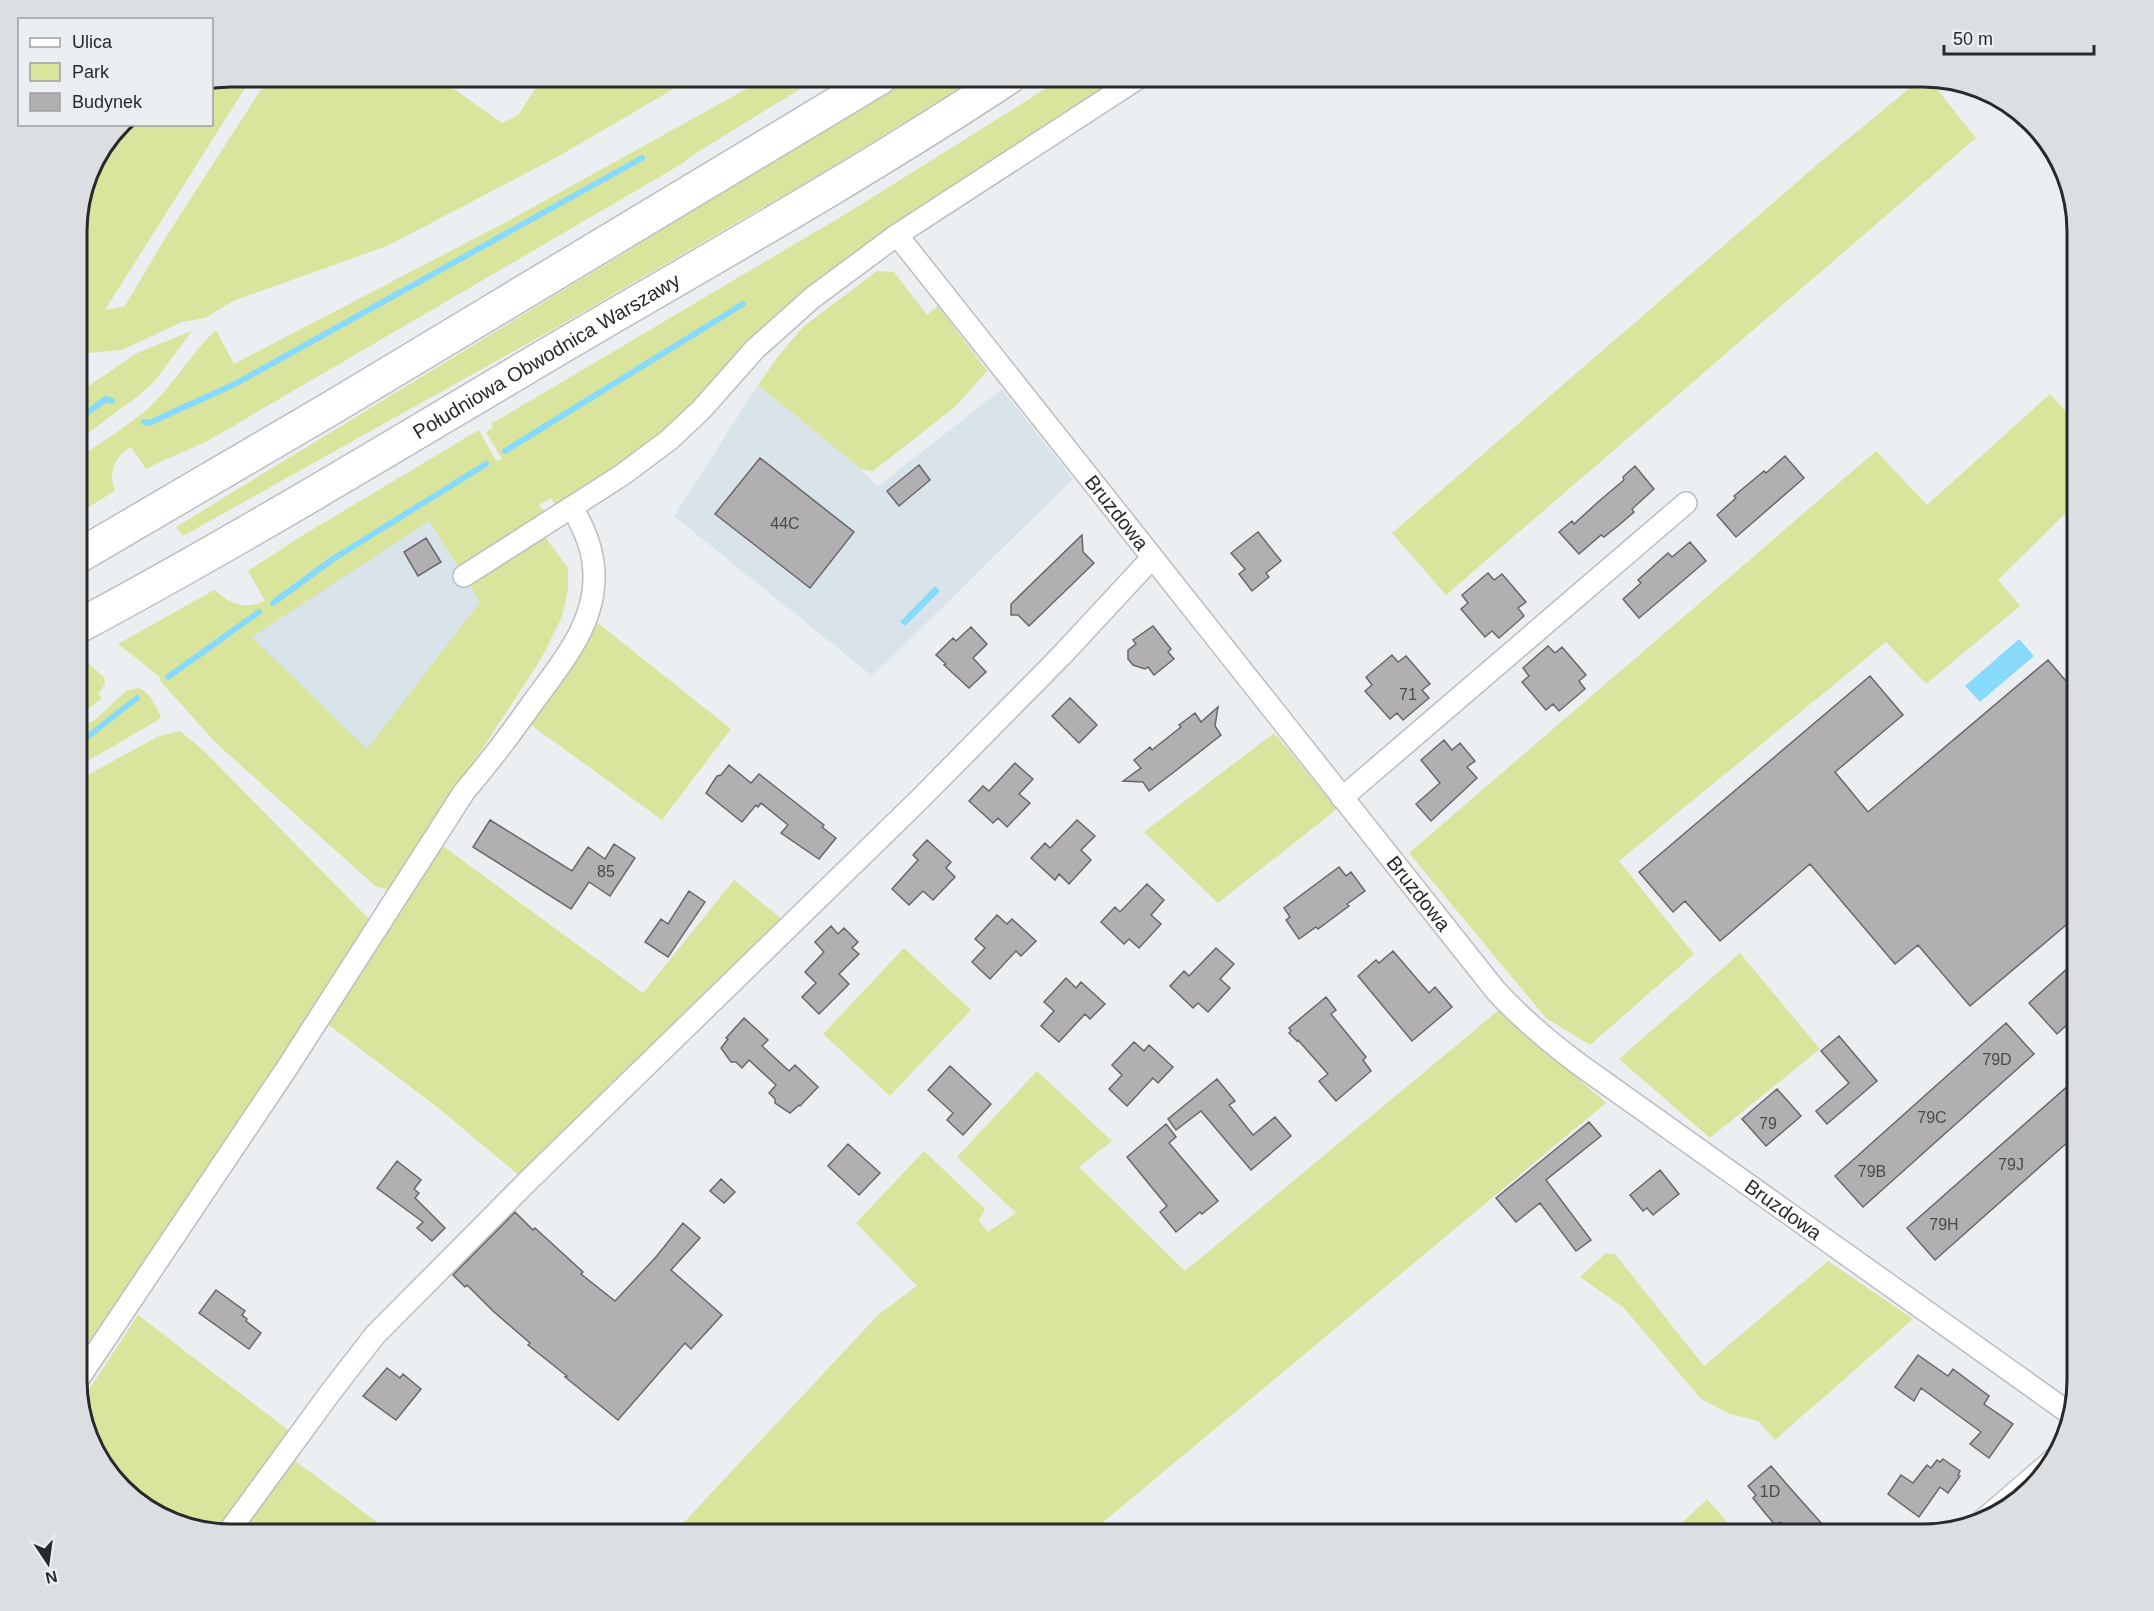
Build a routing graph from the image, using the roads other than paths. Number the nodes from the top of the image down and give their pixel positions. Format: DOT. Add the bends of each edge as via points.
graph roads {
  1 [pos="863,87"];
  2 [pos="992,87"];
  3 [pos="1123,87"];
  4 [pos="897,235"];
  5 [pos="1686,503"];
  6 [pos="572,507"];
  7 [pos="87,551"];
  8 [pos="1152,558"];
  9 [pos="464,576"];
  10 [pos="87,622"];
  11 [pos="1342,798"];
  12 [pos="87,1366"];
  13 [pos="2064,1409"];
  14 [pos="234,1524"];
  1 -- 7 [label="highway"];
  2 -- 10 [label="highway, Południowa Obwodnica Warszawy" via="882,157 190,565"];
  3 -- 4 [label="street"];
  4 -- 6 [label="street" via="782,322 669,440"];
  4 -- 8 [label="street, Bruzdowa"];
  5 -- 11 [label="street"];
  6 -- 9 [label="street"];
  6 -- 12 [label="street" via="594,563 591,603 581,631 505,742 464,792 287,1068"];
  8 -- 11 [label="street, Bruzdowa"];
  8 -- 14 [label="street" via="914,806 375,1335"];
  11 -- 13 [label="street, Bruzdowa" via="1496,991 1544,1038"];
}
